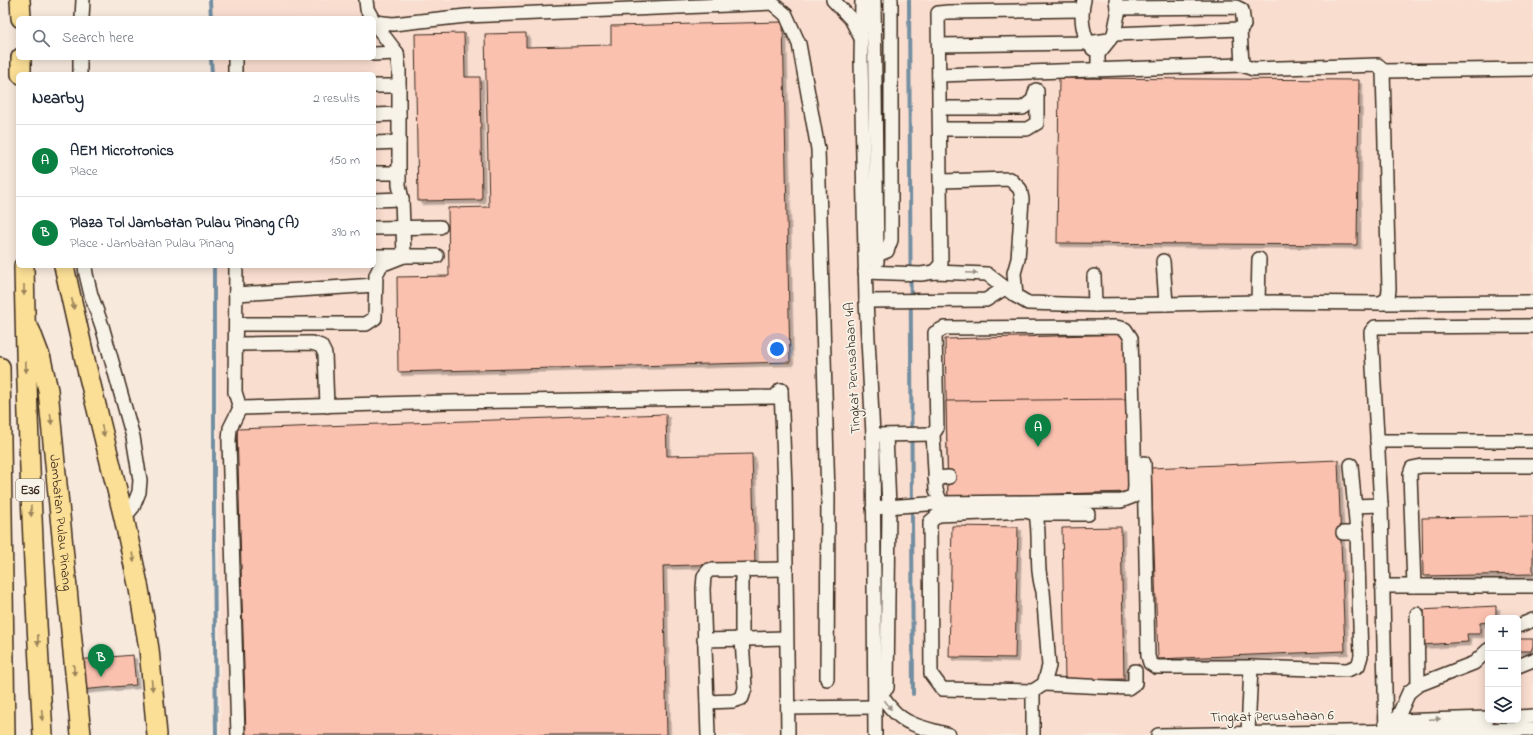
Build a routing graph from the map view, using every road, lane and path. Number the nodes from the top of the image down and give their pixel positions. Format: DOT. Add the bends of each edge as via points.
graph roads {
  1 [pos="83,0"];
  2 [pos="366,0"];
  3 [pos="833,0"];
  4 [pos="862,0"];
  5 [pos="874,0"];
  6 [pos="891,0"];
  7 [pos="1116,4"];
  8 [pos="1083,5"];
  9 [pos="82,16"];
  10 [pos="371,16"];
  11 [pos="376,22"];
  12 [pos="376,25"];
  13 [pos="1240,29"];
  14 [pos="1112,37"];
  15 [pos="1087,43"];
  16 [pos="939,45"];
  17 [pos="397,53"];
  18 [pos="376,54"];
  19 [pos="1098,54"];
  20 [pos="21,60"];
  21 [pos="80,60"];
  22 [pos="235,60"];
  23 [pos="862,60"];
  24 [pos="1242,65"];
  25 [pos="1533,69"];
  26 [pos="1098,70"];
  27 [pos="1383,71"];
  28 [pos="21,72"];
  29 [pos="80,72"];
  30 [pos="235,72"];
  31 [pos="1034,72"];
  32 [pos="939,75"];
  33 [pos="376,86"];
  34 [pos="399,86"];
  35 [pos="1036,91"];
  36 [pos="939,108"];
  37 [pos="399,114"];
  38 [pos="376,115"];
  39 [pos="940,129"];
  40 [pos="399,142"];
  41 [pos="376,143"];
  42 [pos="376,173"];
  43 [pos="399,173"];
  44 [pos="941,181"];
  45 [pos="402,199"];
  46 [pos="376,200"];
  47 [pos="403,227"];
  48 [pos="440,227"];
  49 [pos="376,228"];
  50 [pos="871,254"];
  51 [pos="376,256"];
  52 [pos="404,256"];
  53 [pos="437,256"];
  54 [pos="1259,259"];
  55 [pos="1163,261"];
  56 [pos="24,268"];
  57 [pos="64,268"];
  58 [pos="86,268"];
  59 [pos="236,268"];
  60 [pos="934,272"];
  61 [pos="871,273"];
  62 [pos="1094,276"];
  63 [pos="376,285"];
  64 [pos="1004,288"];
  65 [pos="236,294"];
  66 [pos="1016,296"];
  67 [pos="866,301"];
  68 [pos="1258,302"];
  69 [pos="1533,302"];
  70 [pos="1381,303"];
  71 [pos="1166,304"];
  72 [pos="1095,305"];
  73 [pos="24,314"];
  74 [pos="236,324"];
  75 [pos="1533,326"];
  76 [pos="236,344"];
  77 [pos="0,367"];
  78 [pos="328,406"];
  79 [pos="240,408"];
  80 [pos="928,434"];
  81 [pos="873,435"];
  82 [pos="891,435"];
  83 [pos="1377,441"];
  84 [pos="1533,441"];
  85 [pos="1144,464"];
  86 [pos="1352,465"];
  87 [pos="1533,466"];
  88 [pos="949,477"];
  89 [pos="935,478"];
  90 [pos="941,503"];
  91 [pos="1381,505"];
  92 [pos="1354,506"];
  93 [pos="894,507"];
  94 [pos="873,508"];
  95 [pos="1036,514"];
  96 [pos="1088,514"];
  97 [pos="124,518"];
  98 [pos="1,521"];
  99 [pos="1343,533"];
  100 [pos="1357,533"];
  101 [pos="873,538"];
  102 [pos="889,538"];
  103 [pos="786,569"];
  104 [pos="742,570"];
  105 [pos="1382,586"];
  106 [pos="1414,586"];
  107 [pos="1533,586"];
  108 [pos="1417,614"];
  109 [pos="1533,620"];
  110 [pos="1521,625"];
  111 [pos="786,638"];
  112 [pos="742,639"];
  113 [pos="704,640"];
  114 [pos="1487,651"];
  115 [pos="888,658"];
  116 [pos="1533,660"];
  117 [pos="874,663"];
  118 [pos="1474,663"];
  119 [pos="1485,665"];
  120 [pos="1521,665"];
  121 [pos="1251,667"];
  122 [pos="1135,671"];
  123 [pos="827,679"];
  124 [pos="1418,685"];
  125 [pos="1039,687"];
  126 [pos="887,688"];
  127 [pos="707,702"];
  128 [pos="875,707"];
  129 [pos="788,708"];
  130 [pos="1533,716"];
  131 [pos="1521,717"];
  132 [pos="1396,721"];
  133 [pos="1489,727"];
  134 [pos="1533,729"];
  135 [pos="1386,733"];
  136 [pos="1248,734"];
  137 [pos="1333,734"];
  138 [pos="5,735"];
  139 [pos="43,735"];
  140 [pos="81,735"];
  141 [pos="157,735"];
  142 [pos="238,735"];
  143 [pos="708,735"];
  144 [pos="788,735"];
  145 [pos="875,735"];
  146 [pos="949,735"];
  147 [pos="1033,735"];
  148 [pos="1158,735"];
  1 -- 9 [label="street"];
  2 -- 10 [label="street"];
  3 -- 23 [label="street" via="851,19 860,37"];
  4 -- 23 [label="street, Tingkat Perusahaan 4A"];
  5 -- 50 [label="street"];
  6 -- 50 [label="street" via="892,240 887,251"];
  7 -- 13 [label="street" via="1236,7 1242,10 1244,25"];
  7 -- 14 [label="street" via="1118,18"];
  8 -- 15 [label="street"];
  8 -- 16 [label="street" via="938,14"];
  11 -- 123 [label="street" via="393,24 466,16 772,3 786,15 799,44 818,149 828,496"];
  12 -- 17 [label="street"];
  13 -- 14 [label="street"];
  13 -- 24 [label="street"];
  14 -- 15 [label="street"];
  14 -- 19 [label="street"];
  15 -- 16 [label="street"];
  15 -- 19 [label="street"];
  16 -- 32 [label="street"];
  17 -- 18 [label="street"];
  17 -- 34 [label="street"];
  19 -- 26 [label="street"];
  20 -- 28 [label="highway"];
  21 -- 29 [label="street"];
  22 -- 30 [label="street"];
  23 -- 50 [label="street, Tingkat Perusahaan 4A"];
  24 -- 26 [label="street"];
  24 -- 27 [label="street" via="1253,69 1378,65"];
  25 -- 27 [label="street"];
  26 -- 31 [label="street"];
  27 -- 70 [label="street" via="1389,289 1388,298"];
  31 -- 32 [label="street"];
  31 -- 35 [label="street"];
  32 -- 36 [label="street"];
  33 -- 34 [label="street"];
  34 -- 37 [label="street"];
  35 -- 36 [label="street" via="1033,100 1023,108"];
  35 -- 39 [label="street" via="1037,123 1027,129"];
  36 -- 39 [label="street"];
  37 -- 38 [label="street"];
  37 -- 40 [label="street"];
  39 -- 44 [label="street"];
  40 -- 41 [label="street"];
  40 -- 43 [label="street"];
  42 -- 43 [label="street"];
  43 -- 45 [label="street"];
  44 -- 60 [label="street" via="941,264"];
  44 -- 66 [label="street" via="1010,179 1020,189 1021,228 1014,274"];
  45 -- 46 [label="street"];
  45 -- 47 [label="street"];
  47 -- 48 [label="street"];
  47 -- 49 [label="street"];
  47 -- 52 [label="street"];
  50 -- 61 [label="street, Tingkat Perusahaan 4A"];
  51 -- 52 [label="street"];
  52 -- 53 [label="street"];
  52 -- 63 [label="street" via="381,265 376,275"];
  54 -- 68 [label="street"];
  55 -- 71 [label="street"];
  56 -- 73 [label="highway, Jambatan Pulau Pinang / E36, one-way"];
  57 -- 97 [label="highway, one-way"];
  58 -- 97 [label="street" via="91,295 133,437 140,480 139,492 133,507"];
  59 -- 65 [label="street"];
  60 -- 61 [label="street"];
  60 -- 64 [label="street, one-way" via="987,274"];
  61 -- 67 [label="street, Tingkat Perusahaan 4A"];
  62 -- 72 [label="street"];
  63 -- 65 [label="street"];
  63 -- 74 [label="street" via="375,318 366,324"];
  64 -- 66 [label="street"];
  64 -- 67 [label="street" via="986,300"];
  65 -- 74 [label="street"];
  66 -- 72 [label="street" via="1028,303"];
  67 -- 81 [label="street, Tingkat Perusahaan 4A"];
  68 -- 70 [label="street"];
  68 -- 71 [label="street"];
  69 -- 70 [label="street"];
  71 -- 72 [label="street"];
  73 -- 139 [label="highway, Jambatan Pulau Pinang / E36, one-way" via="31,519"];
  73 -- 140 [label="highway, Jambatan Pulau Pinang / E36, one-way" via="41,359 48,390"];
  74 -- 76 [label="street"];
  75 -- 83 [label="street" via="1375,327 1371,332"];
  76 -- 78 [label="street" via="312,343 321,346 325,354"];
  76 -- 79 [label="street" via="235,392"];
  77 -- 98 [label="highway, E36"];
  78 -- 79 [label="street"];
  78 -- 103 [label="street" via="775,397 781,390"];
  79 -- 142 [label="street" via="230,428 229,441"];
  80 -- 82 [label="street"];
  80 -- 89 [label="street"];
  80 -- 90 [label="street" via="937,428 935,333 944,328 1116,327 1125,329 1131,338 1134,496 1121,501"];
  81 -- 82 [label="street"];
  81 -- 94 [label="street, Tingkat Perusahaan 4A"];
  82 -- 93 [label="street"];
  83 -- 84 [label="street"];
  83 -- 91 [label="street"];
  85 -- 121 [label="street" via="1150,662 1156,667"];
  86 -- 92 [label="street"];
  87 -- 106 [label="street" via="1412,468 1410,474"];
  88 -- 89 [label="street"];
  89 -- 90 [label="street"];
  90 -- 93 [label="street"];
  91 -- 92 [label="street"];
  91 -- 105 [label="street"];
  92 -- 100 [label="street"];
  93 -- 94 [label="street"];
  93 -- 102 [label="street"];
  94 -- 101 [label="street, Tingkat Perusahaan 4A"];
  95 -- 96 [label="street"];
  95 -- 125 [label="street" via="1039,580 1043,591 1049,666"];
  95 -- 125 [label="street" via="1026,511 938,516 930,522 932,674 942,688"];
  97 -- 141 [label="highway, one-way" via="144,618"];
  98 -- 138 [label="highway, E36"];
  99 -- 100 [label="street"];
  100 -- 121 [label="street" via="1361,656 1358,666 1347,670"];
  101 -- 102 [label="street"];
  101 -- 117 [label="street, Tingkat Perusahaan 4A"];
  102 -- 115 [label="street"];
  103 -- 104 [label="street"];
  103 -- 111 [label="street"];
  104 -- 112 [label="street"];
  104 -- 113 [label="street" via="709,570 704,576"];
  105 -- 106 [label="street"];
  105 -- 135 [label="street"];
  106 -- 107 [label="street"];
  108 -- 124 [label="street"];
  109 -- 110 [label="street"];
  111 -- 112 [label="street"];
  111 -- 129 [label="street"];
  112 -- 113 [label="street"];
  112 -- 127 [label="street" via="745,688 742,698"];
  113 -- 127 [label="street"];
  114 -- 118 [label="street"];
  115 -- 117 [label="street"];
  115 -- 126 [label="street"];
  116 -- 120 [label="street"];
  117 -- 128 [label="street, Tingkat Perusahaan 4A"];
  117 -- 146 [label="street, one-way" via="879,692 892,710 912,724"];
  118 -- 119 [label="street"];
  118 -- 124 [label="street"];
  121 -- 136 [label="street"];
  122 -- 125 [label="street" via="1135,683 1128,688"];
  124 -- 132 [label="street" via="1409,692"];
  125 -- 147 [label="street"];
  127 -- 143 [label="street"];
  128 -- 129 [label="street"];
  128 -- 145 [label="street, Tingkat Perusahaan 4A"];
  129 -- 144 [label="street"];
  130 -- 131 [label="street"];
  132 -- 133 [label="street, Tingkat Perusahaan 6, one-way"];
  132 -- 135 [label="street"];
  133 -- 134 [label="street, Tingkat Perusahaan 6"];
  133 -- 135 [label="street, Tingkat Perusahaan 6"];
  135 -- 137 [label="street, Tingkat Perusahaan 6"];
  136 -- 137 [label="street, Tingkat Perusahaan 6"];
  136 -- 148 [label="street, Tingkat Perusahaan 6"];
}
